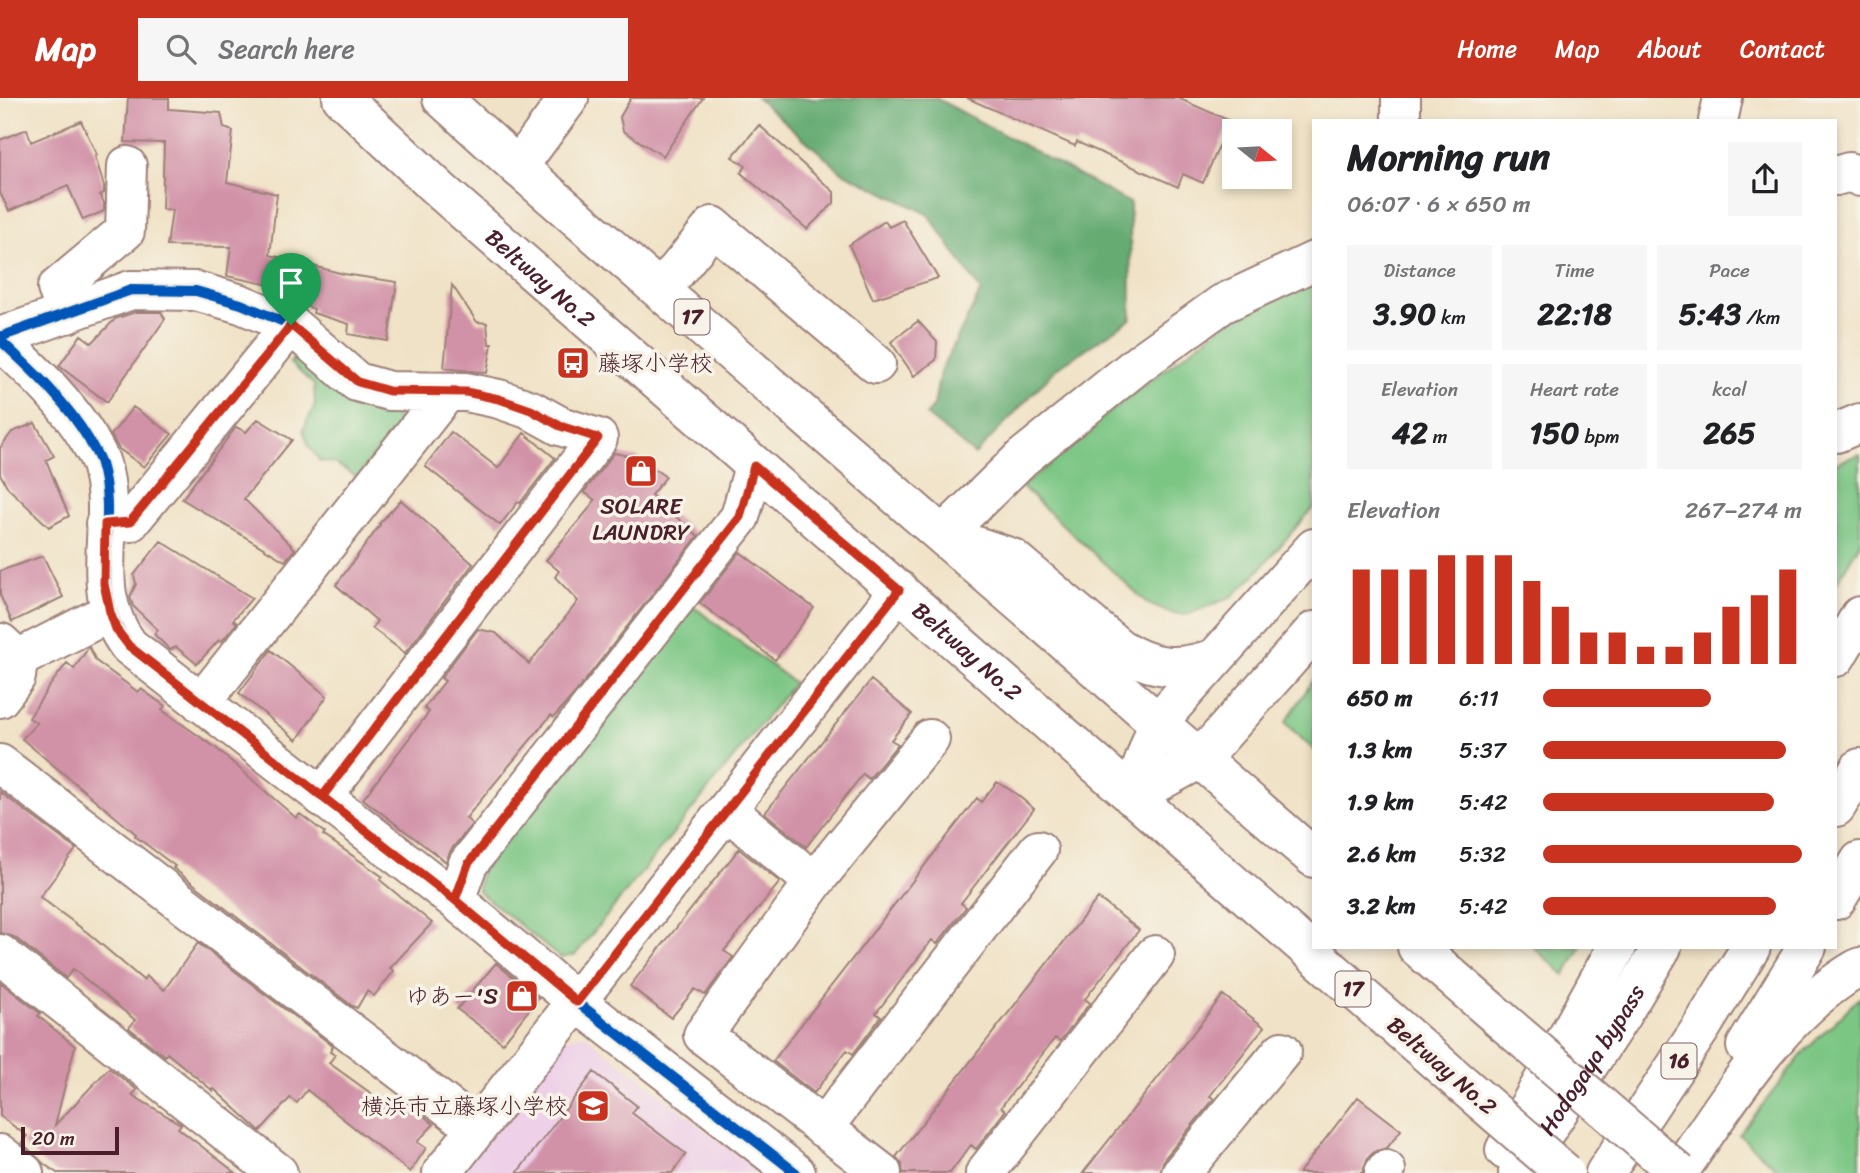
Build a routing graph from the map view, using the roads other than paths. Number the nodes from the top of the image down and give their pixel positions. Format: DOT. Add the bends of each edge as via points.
graph roads {
  1 [pos="342,98"];
  2 [pos="442,98"];
  3 [pos="569,98"];
  4 [pos="1402,98"];
  5 [pos="1723,98"];
  6 [pos="1401,119"];
  7 [pos="1718,119"];
  8 [pos="127,166"];
  9 [pos="518,167"];
  10 [pos="1837,176"];
  11 [pos="1860,177"];
  12 [pos="1312,262"];
  13 [pos="661,290"];
  14 [pos="67,314"];
  15 [pos="291,325"];
  16 [pos="0,339"];
  17 [pos="876,365"];
  18 [pos="447,392"];
  19 [pos="1860,423"];
  20 [pos="1837,433"];
  21 [pos="754,466"];
  22 [pos="105,524"];
  23 [pos="943,535"];
  24 [pos="1312,550"];
  25 [pos="899,590"];
  26 [pos="110,612"];
  27 [pos="1860,616"];
  28 [pos="1312,633"];
  29 [pos="9,650"];
  30 [pos="1837,655"];
  31 [pos="1214,658"];
  32 [pos="0,698"];
  33 [pos="201,703"];
  34 [pos="1158,722"];
  35 [pos="930,739"];
  36 [pos="1200,760"];
  37 [pos="0,764"];
  38 [pos="1860,768"];
  39 [pos="1132,796"];
  40 [pos="322,797"];
  41 [pos="1837,805"];
  42 [pos="727,810"];
  43 [pos="1038,850"];
  44 [pos="1312,856"];
  45 [pos="1860,861"];
  46 [pos="814,882"];
  47 [pos="1837,898"];
  48 [pos="455,900"];
  49 [pos="1419,949"];
  50 [pos="1616,949"];
  51 [pos="1661,949"];
  52 [pos="1750,949"];
  53 [pos="1806,949"];
  54 [pos="0,954"];
  55 [pos="1155,955"];
  56 [pos="1860,967"];
  57 [pos="577,1002"];
  58 [pos="1282,1051"];
  59 [pos="824,1128"];
  60 [pos="477,1129"];
  61 [pos="0,1154"];
  62 [pos="24,1173"];
  63 [pos="278,1173"];
  64 [pos="442,1173"];
  65 [pos="796,1173"];
  66 [pos="882,1173"];
  67 [pos="985,1173"];
  68 [pos="1181,1173"];
  69 [pos="1492,1173"];
  70 [pos="1518,1173"];
  71 [pos="1565,1173"];
  72 [pos="1605,1173"];
  73 [pos="1662,1173"];
  74 [pos="1678,1173"];
  1 -- 21 [label="main road, Beltway No.2 / 17"];
  2 -- 9 [label="main road, 17"];
  3 -- 9 [label="main road"];
  4 -- 6 [label="main road"];
  5 -- 7 [label="main road"];
  8 -- 14 [label="main road" via="125,231 57,288"];
  9 -- 13 [label="main road, 17"];
  10 -- 11 [label="main road"];
  12 -- 23 [label="main road" via="1222,304 1141,362 1022,458"];
  13 -- 17 [label="main road" via="713,226"];
  13 -- 23 [label="main road, 17"];
  14 -- 15 [label="main road" via="131,290 196,291"];
  14 -- 16 [label="main road"];
  15 -- 18 [label="main road" via="358,382 389,391"];
  15 -- 22 [label="main road" via="130,522"];
  16 -- 22 [label="main road" via="50,387 96,452 108,496"];
  18 -- 33 [label="main road"];
  18 -- 40 [label="main road" via="499,399 598,438"];
  19 -- 20 [label="main road"];
  21 -- 25 [label="main road, Beltway No.2 / 17"];
  21 -- 48 [label="main road" via="740,517 468,864"];
  22 -- 26 [label="main road" via="104,584"];
  23 -- 31 [label="main road" via="1012,558 1137,660 1165,667"];
  23 -- 34 [label="main road, 17"];
  24 -- 31 [label="main road"];
  25 -- 39 [label="main road, Beltway No.2 / 17"];
  25 -- 42 [label="main road"];
  26 -- 29 [label="main road"];
  26 -- 33 [label="main road" via="129,646"];
  27 -- 30 [label="main road"];
  28 -- 36 [label="main road"];
  29 -- 32 [label="main road" via="16,677"];
  31 -- 34 [label="main road"];
  33 -- 40 [label="main road"];
  34 -- 36 [label="main road, 17"];
  34 -- 39 [label="main road"];
  35 -- 46 [label="main road"];
  36 -- 39 [label="main road"];
  36 -- 44 [label="main road, 17"];
  37 -- 60 [label="main road"];
  38 -- 41 [label="main road"];
  39 -- 71 [label="main road, Beltway No.2 / 17, bridge"];
  40 -- 48 [label="main road"];
  42 -- 46 [label="main road"];
  42 -- 57 [label="main road"];
  43 -- 59 [label="main road"];
  45 -- 47 [label="main road"];
  46 -- 59 [label="main road" via="703,1035"];
  48 -- 57 [label="main road"];
  49 -- 74 [label="main road, bridge"];
  50 -- 69 [label="main road"];
  51 -- 70 [label="main road, Hodogaya bypass"];
  52 -- 72 [label="main road, 16"];
  53 -- 73 [label="main road"];
  54 -- 63 [label="main road"];
  55 -- 67 [label="main road"];
  56 -- 74 [label="main road" via="1836,980 1786,1027"];
  57 -- 60 [label="main road"];
  57 -- 65 [label="main road"];
  58 -- 68 [label="main road"];
  59 -- 66 [label="main road"];
  60 -- 64 [label="main road"];
  61 -- 62 [label="main road"];
}
